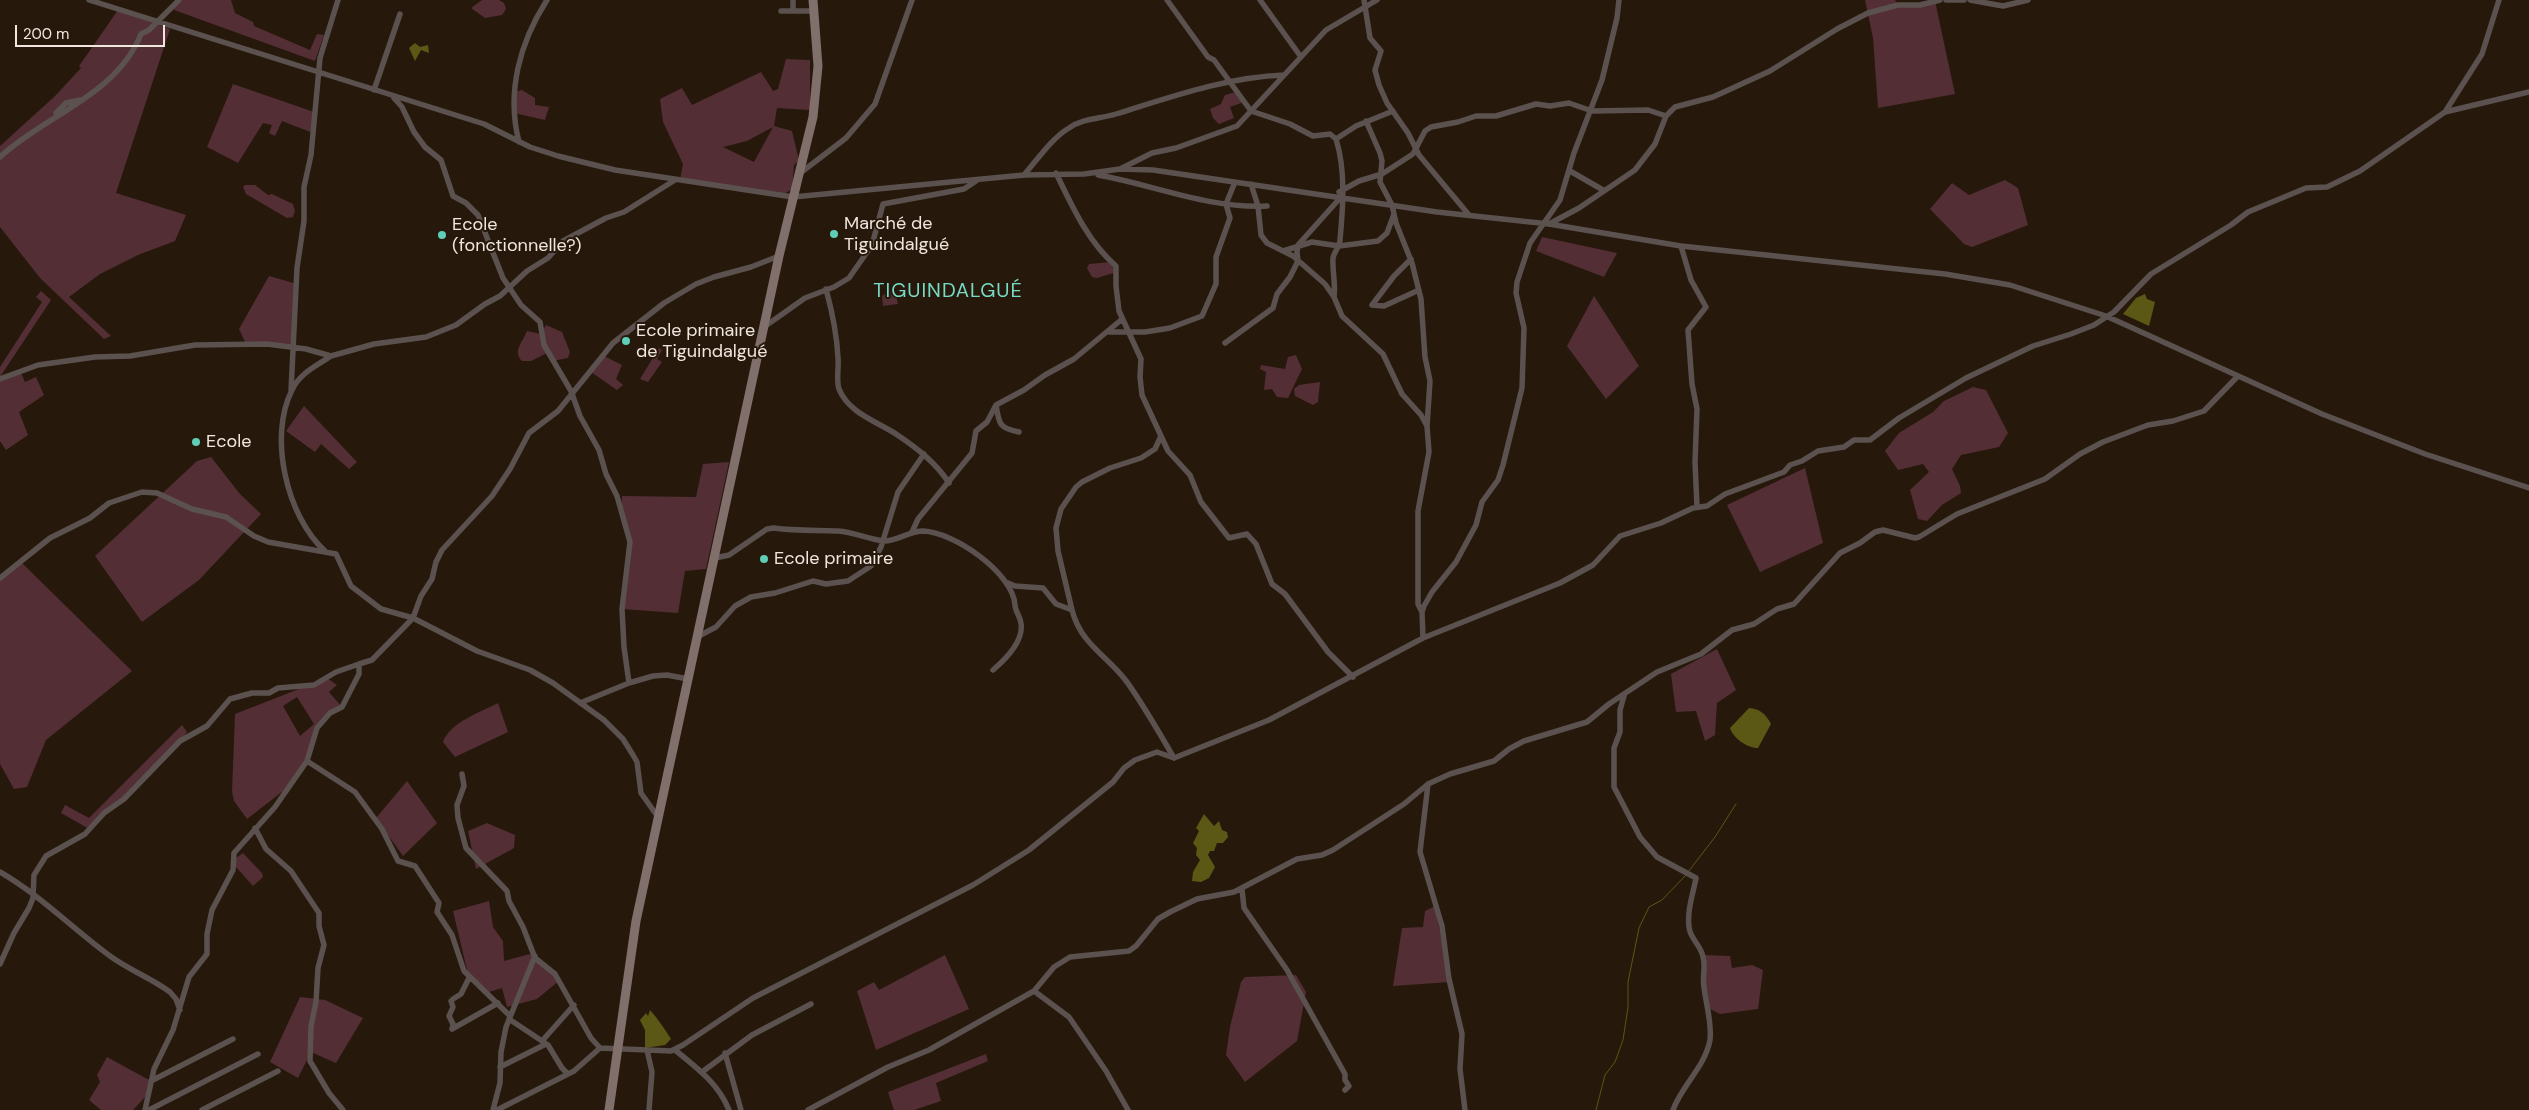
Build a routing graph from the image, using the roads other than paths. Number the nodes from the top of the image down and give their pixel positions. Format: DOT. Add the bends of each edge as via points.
graph roads {
  1 [pos="89,0"];
  2 [pos="179,0"];
  3 [pos="338,0"];
  4 [pos="541,0"];
  5 [pos="547,0"];
  6 [pos="793,0"];
  7 [pos="813,0"];
  8 [pos="912,0"];
  9 [pos="1167,0"];
  10 [pos="1260,0"];
  11 [pos="1364,0"];
  12 [pos="1377,0"];
  13 [pos="1619,0"];
  14 [pos="1940,0"];
  15 [pos="1946,0"];
  16 [pos="1964,0"];
  17 [pos="1970,0"];
  18 [pos="2028,0"];
  19 [pos="2499,0"];
  20 [pos="1366,8"];
  21 [pos="541,10"];
  22 [pos="794,10"];
  23 [pos="782,11"];
  24 [pos="814,11"];
  25 [pos="400,14"];
  26 [pos="156,22"];
  27 [pos="1301,57"];
  28 [pos="318,72"];
  29 [pos="1284,75"];
  30 [pos="1229,82"];
  31 [pos="374,90"];
  32 [pos="2529,92"];
  33 [pos="388,94"];
  34 [pos="1393,111"];
  35 [pos="1592,111"];
  36 [pos="1251,112"];
  37 [pos="2445,112"];
  38 [pos="1666,116"];
  39 [pos="1366,121"];
  40 [pos="1336,138"];
  41 [pos="519,142"];
  42 [pos="1416,150"];
  43 [pos="0,157"];
  44 [pos="1120,169"];
  45 [pos="1570,171"];
  46 [pos="799,174"];
  47 [pos="1056,174"];
  48 [pos="1091,174"];
  49 [pos="1382,174"];
  50 [pos="1024,176"];
  51 [pos="675,180"];
  52 [pos="976,181"];
  53 [pos="1235,182"];
  54 [pos="1251,184"];
  55 [pos="1603,190"];
  56 [pos="1342,194"];
  57 [pos="793,197"];
  58 [pos="1226,204"];
  59 [pos="1392,205"];
  60 [pos="1258,206"];
  61 [pos="1266,206"];
  62 [pos="1394,214"];
  63 [pos="1469,214"];
  64 [pos="1546,224"];
  65 [pos="1298,245"];
  66 [pos="1339,246"];
  67 [pos="1681,246"];
  68 [pos="1283,251"];
  69 [pos="779,256"];
  70 [pos="1411,259"];
  71 [pos="1298,261"];
  72 [pos="510,287"];
  73 [pos="826,290"];
  74 [pos="1419,290"];
  75 [pos="1334,297"];
  76 [pos="2106,316"];
  77 [pos="1121,320"];
  78 [pos="764,327"];
  79 [pos="1126,330"];
  80 [pos="1109,332"];
  81 [pos="1225,343"];
  82 [pos="294,348"];
  83 [pos="331,356"];
  84 [pos="2237,377"];
  85 [pos="0,379"];
  86 [pos="291,391"];
  87 [pos="572,394"];
  88 [pos="996,405"];
  89 [pos="1427,426"];
  90 [pos="1019,432"];
  91 [pos="1161,436"];
  92 [pos="924,454"];
  93 [pos="949,483"];
  94 [pos="2529,488"];
  95 [pos="1697,508"];
  96 [pos="912,532"];
  97 [pos="883,541"];
  98 [pos="327,552"];
  99 [pos="715,558"];
  100 [pos="0,578"];
  101 [pos="1008,583"];
  102 [pos="1072,610"];
  103 [pos="1422,612"];
  104 [pos="413,618"];
  105 [pos="697,637"];
  106 [pos="1423,638"];
  107 [pos="359,664"];
  108 [pos="993,670"];
  109 [pos="1353,677"];
  110 [pos="688,679"];
  111 [pos="629,683"];
  112 [pos="1624,696"];
  113 [pos="580,703"];
  114 [pos="1174,758"];
  115 [pos="307,761"];
  116 [pos="462,774"];
  117 [pos="1428,784"];
  118 [pos="658,817"];
  119 [pos="254,828"];
  120 [pos="0,872"];
  121 [pos="1242,889"];
  122 [pos="34,894"];
  123 [pos="535,956"];
  124 [pos="0,964"];
  125 [pos="470,978"];
  126 [pos="1034,991"];
  127 [pos="498,1003"];
  128 [pos="811,1004"];
  129 [pos="574,1005"];
  130 [pos="180,1012"];
  131 [pos="510,1018"];
  132 [pos="233,1038"];
  133 [pos="544,1043"];
  134 [pos="600,1048"];
  135 [pos="617,1048"];
  136 [pos="647,1050"];
  137 [pos="675,1050"];
  138 [pos="725,1053"];
  139 [pos="258,1054"];
  140 [pos="500,1067"];
  141 [pos="278,1071"];
  142 [pos="702,1072"];
  143 [pos="568,1074"];
  144 [pos="151,1081"];
  145 [pos="1345,1090"];
  146 [pos="498,1093"];
  147 [pos="506,1105"];
  148 [pos="145,1110"];
  149 [pos="150,1110"];
  150 [pos="202,1110"];
  151 [pos="344,1110"];
  152 [pos="493,1110"];
  153 [pos="497,1110"];
  154 [pos="609,1110"];
  155 [pos="649,1110"];
  156 [pos="730,1110"];
  157 [pos="741,1110"];
  158 [pos="808,1110"];
  159 [pos="1128,1110"];
  160 [pos="1465,1110"];
  161 [pos="1673,1110"];
  1 -- 26 [label="street"];
  2 -- 26 [label="street"];
  3 -- 28 [label="street"];
  4 -- 21 [label="street"];
  5 -- 21 [label="street"];
  6 -- 22 [label="street"];
  7 -- 24 [label="street"];
  8 -- 46 [label="street" via="875,104 846,138"];
  9 -- 30 [label="street"];
  10 -- 27 [label="street"];
  11 -- 20 [label="street"];
  12 -- 20 [label="street"];
  13 -- 35 [label="street" via="1607,64"];
  14 -- 38 [label="street" via="1920,5 1898,4 1868,13 1770,70 1713,97 1675,107"];
  15 -- 16 [label="street"];
  17 -- 18 [label="street" via="2003,6"];
  19 -- 37 [label="street" via="2482,54"];
  20 -- 27 [label="street" via="1335,23"];
  20 -- 34 [label="street" via="1370,38 1381,51 1375,70"];
  21 -- 41 [label="street" via="522,54 515,86 513,104"];
  22 -- 23 [label="street"];
  22 -- 24 [label="street"];
  24 -- 46 [label="street" via="818,80"];
  25 -- 31 [label="street"];
  26 -- 28 [label="street"];
  26 -- 43 [label="street" via="141,34 136,46 113,73 82,100"];
  27 -- 29 [label="street"];
  28 -- 31 [label="street"];
  28 -- 82 [label="street" via="304,196"];
  29 -- 30 [label="street"];
  29 -- 36 [label="street"];
  30 -- 36 [label="street"];
  30 -- 50 [label="street" via="1074,125 1060,135"];
  31 -- 33 [label="street"];
  32 -- 37 [label="street"];
  33 -- 41 [label="street" via="484,124"];
  33 -- 72 [label="street" via="402,107 425,147 441,160 453,196 478,215 498,269"];
  34 -- 39 [label="street"];
  34 -- 42 [label="street"];
  35 -- 38 [label="street" via="1648,110"];
  35 -- 42 [label="street" via="1569,103 1536,104 1496,116 1476,116 1431,127 1425,131"];
  35 -- 45 [label="street"];
  36 -- 40 [label="street" via="1290,124 1312,136 1330,134"];
  36 -- 44 [label="street" via="1237,126 1176,148 1152,153"];
  37 -- 76 [label="street" via="2360,171 2327,187 2306,188 2248,212 2151,274"];
  38 -- 55 [label="street" via="1655,144 1635,170"];
  39 -- 40 [label="street"];
  39 -- 49 [label="street" via="1380,153"];
  40 -- 56 [label="street" via="1343,165"];
  41 -- 51 [label="street" via="558,156"];
  42 -- 49 [label="street"];
  42 -- 63 [label="street"];
  44 -- 48 [label="street"];
  44 -- 53 [label="street" via="1153,170"];
  45 -- 55 [label="street"];
  45 -- 64 [label="street" via="1560,200"];
  46 -- 57 [label="street"];
  47 -- 48 [label="street"];
  47 -- 50 [label="street"];
  47 -- 77 [label="street" via="1080,221 1116,266"];
  48 -- 58 [label="street"];
  49 -- 56 [label="street" via="1359,181"];
  49 -- 59 [label="street" via="1380,182"];
  50 -- 52 [label="street"];
  51 -- 57 [label="street"];
  51 -- 72 [label="street" via="624,212 563,241 548,258"];
  52 -- 57 [label="street"];
  52 -- 73 [label="street" via="964,189 883,204 868,254 850,278"];
  53 -- 54 [label="street"];
  53 -- 58 [label="street"];
  54 -- 56 [label="street"];
  54 -- 60 [label="street"];
  55 -- 64 [label="street" via="1579,208"];
  56 -- 59 [label="street"];
  56 -- 65 [label="street"];
  56 -- 66 [label="street"];
  57 -- 69 [label="street"];
  58 -- 60 [label="street"];
  58 -- 79 [label="street" via="1230,218 1216,257 1216,284 1202,316 1170,328 1145,332"];
  59 -- 62 [label="street"];
  59 -- 63 [label="street"];
  60 -- 61 [label="street"];
  60 -- 68 [label="street" via="1261,235 1267,243"];
  62 -- 66 [label="street" via="1383,238 1365,244"];
  62 -- 70 [label="street"];
  63 -- 64 [label="street"];
  64 -- 67 [label="street"];
  64 -- 103 [label="street" via="1530,243 1516,282 1524,328 1522,388 1503,465 1498,480 1482,502 1476,525 1460,556 1432,592"];
  65 -- 66 [label="street" via="1312,242"];
  65 -- 68 [label="street"];
  65 -- 71 [label="street"];
  66 -- 75 [label="street" via="1333,258"];
  67 -- 76 [label="street" via="1976,279 2028,290"];
  67 -- 95 [label="street" via="1691,280 1706,307 1688,330 1697,409 1694,475"];
  68 -- 71 [label="street"];
  69 -- 78 [label="street"];
  69 -- 87 [label="street" via="714,277 664,303 613,343"];
  70 -- 74 [label="street"];
  70 -- 74 [label="street" via="1372,305 1384,306"];
  71 -- 75 [label="street" via="1325,284"];
  71 -- 81 [label="street" via="1277,294 1273,308"];
  72 -- 83 [label="street" via="442,332 374,344"];
  72 -- 87 [label="street" via="521,305 538,318 544,345"];
  73 -- 78 [label="street" via="805,298"];
  73 -- 92 [label="street" via="838,356 840,391 868,419"];
  74 -- 89 [label="street" via="1430,382"];
  75 -- 89 [label="street" via="1347,322 1383,354 1402,394"];
  76 -- 84 [label="street" via="2164,340"];
  76 -- 95 [label="street" via="2080,331 2033,346 1966,378 1899,418 1870,440 1854,440 1844,446 1818,451 1790,465 1784,472"];
  77 -- 79 [label="street"];
  77 -- 80 [label="street"];
  78 -- 99 [label="street"];
  79 -- 80 [label="street"];
  79 -- 91 [label="street" via="1140,358 1142,394"];
  80 -- 88 [label="street" via="1074,359"];
  82 -- 83 [label="street"];
  82 -- 85 [label="street" via="268,344 195,345 130,356 38,365"];
  82 -- 86 [label="street"];
  83 -- 86 [label="street" via="305,373"];
  84 -- 94 [label="street" via="2425,454"];
  84 -- 112 [label="street" via="2204,411 2148,425 2103,442 2073,459 2059,472 1950,518 1919,537 1883,530 1875,532 1840,553 1794,604 1777,609 1754,624 1732,630 1701,654 1657,672"];
  86 -- 98 [label="street" via="281,435 287,482 294,504 310,532"];
  87 -- 104 [label="street" via="554,415 529,433 492,496 442,550"];
  87 -- 111 [label="street" via="580,416 600,450 630,542 622,609"];
  88 -- 90 [label="street" via="999,422 1004,428"];
  88 -- 93 [label="street" via="987,422 977,430 972,453"];
  89 -- 103 [label="street" via="1429,442 1417,535 1418,604"];
  91 -- 102 [label="street" via="1155,449 1141,458 1082,482 1061,509 1056,528 1058,550"];
  91 -- 109 [label="street" via="1173,459 1190,475 1201,502 1219,526 1229,538 1242,533 1250,535 1272,584 1286,594 1328,652"];
  92 -- 93 [label="street"];
  92 -- 97 [label="street" via="898,492"];
  93 -- 96 [label="street" via="918,519"];
  95 -- 106 [label="street" via="1620,536 1593,565 1550,588"];
  96 -- 97 [label="street"];
  96 -- 101 [label="street" via="929,532 950,538 979,557"];
  97 -- 99 [label="street" via="838,531 774,528 767,529 729,555"];
  97 -- 105 [label="street" via="871,566 848,581 826,584 813,581 775,593 751,596 735,606 716,627"];
  98 -- 100 [label="street" via="268,542 226,517 192,509 157,493 142,492 109,503 90,518 50,538"];
  98 -- 104 [label="street" via="336,554 352,586 372,603 381,609"];
  99 -- 105 [label="street"];
  101 -- 102 [label="street" via="1043,588 1056,604"];
  101 -- 108 [label="street" via="1021,622 1020,636 1008,656"];
  102 -- 114 [label="street" via="1076,625 1087,642 1126,680"];
  103 -- 106 [label="street"];
  104 -- 107 [label="street" via="372,660"];
  104 -- 113 [label="street" via="467,646 530,670"];
  105 -- 110 [label="street"];
  106 -- 109 [label="street"];
  107 -- 115 [label="street" via="359,674 342,707 330,713 317,728"];
  107 -- 122 [label="street" via="314,685 278,688 269,693 252,693 230,699 207,726 180,741 85,834 46,856 34,875"];
  109 -- 114 [label="street" via="1269,720"];
  110 -- 111 [label="street" via="661,675"];
  110 -- 118 [label="street"];
  111 -- 113 [label="street"];
  112 -- 117 [label="street" via="1588,722 1524,741 1494,761"];
  112 -- 161 [label="street" via="1620,732 1614,748 1614,787 1640,838 1657,857 1696,878 1688,926 1703,955 1703,986 1710,1038 1701,1063 1678,1096"];
  113 -- 118 [label="street" via="615,730 629,747 637,762 641,793"];
  114 -- 137 [label="street" via="1157,752 1135,760 1113,782 1029,850 973,885 753,998"];
  115 -- 119 [label="street" via="275,807"];
  115 -- 125 [label="street" via="355,792 382,829 398,861 412,863 423,876 439,903 437,912 452,935 460,965"];
  116 -- 123 [label="street" via="464,786 457,805 463,843 507,891"];
  117 -- 121 [label="street" via="1404,804 1334,850 1297,859"];
  117 -- 160 [label="street" via="1420,852 1442,926 1449,979 1462,1034 1460,1064"];
  118 -- 135 [label="street" via="636,921"];
  119 -- 130 [label="street" via="234,852 233,870 212,910 207,954 189,977"];
  119 -- 151 [label="street" via="266,849 291,871 319,913 324,945 310,1026 310,1061 329,1093"];
  120 -- 122 [label="street"];
  121 -- 126 [label="street" via="1214,898 1196,899 1163,916 1129,951 1070,957 1054,967"];
  121 -- 145 [label="street" via="1244,908 1287,970 1345,1074 1349,1086"];
  122 -- 124 [label="street"];
  122 -- 130 [label="street" via="110,957 170,992"];
  123 -- 129 [label="street" via="555,974"];
  123 -- 131 [label="street"];
  125 -- 127 [label="street"];
  125 -- 127 [label="street" via="461,994 452,1000 449,1016 452,1029"];
  126 -- 158 [label="street" via="929,1050 888,1067"];
  126 -- 159 [label="street" via="1069,1017"];
  127 -- 131 [label="street"];
  128 -- 138 [label="street"];
  129 -- 133 [label="street"];
  129 -- 134 [label="street" via="591,1038"];
  130 -- 144 [label="street"];
  131 -- 133 [label="street"];
  131 -- 140 [label="street" via="503,1037"];
  132 -- 144 [label="street"];
  133 -- 140 [label="street"];
  133 -- 143 [label="street"];
  134 -- 135 [label="street"];
  134 -- 143 [label="street"];
  135 -- 136 [label="street"];
  135 -- 154 [label="street"];
  136 -- 137 [label="street"];
  136 -- 155 [label="street" via="652,1072"];
  137 -- 142 [label="street"];
  138 -- 142 [label="street"];
  138 -- 157 [label="street"];
  139 -- 149 [label="street"];
  140 -- 146 [label="street"];
  141 -- 150 [label="street"];
  142 -- 156 [label="street" via="722,1094"];
  143 -- 147 [label="street"];
  144 -- 148 [label="street"];
  146 -- 147 [label="street"];
  146 -- 152 [label="street"];
  147 -- 153 [label="street"];
}
